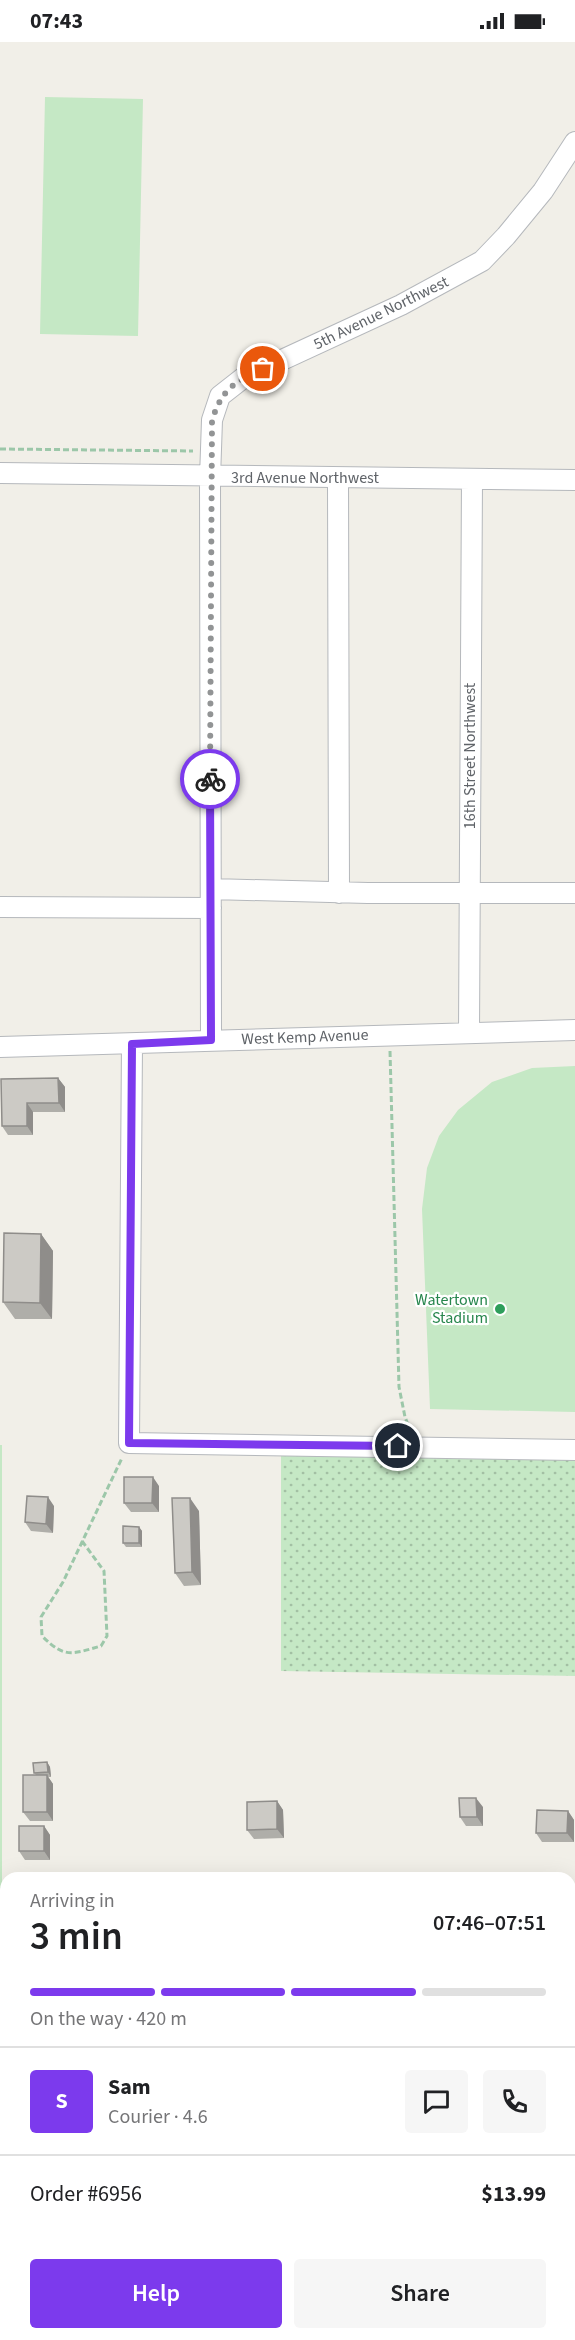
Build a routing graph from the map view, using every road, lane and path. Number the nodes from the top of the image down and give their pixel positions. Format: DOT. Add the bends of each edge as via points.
graph roads {
  1 [pos="575,142"];
  2 [pos="0,449"];
  3 [pos="211,451"];
  4 [pos="0,473"];
  5 [pos="210,478"];
  6 [pos="338,478"];
  7 [pos="472,479"];
  8 [pos="575,480"];
  9 [pos="211,889"];
  10 [pos="339,893"];
  11 [pos="575,893"];
  12 [pos="470,894"];
  13 [pos="0,907"];
  14 [pos="211,908"];
  15 [pos="575,1030"];
  16 [pos="469,1032"];
  17 [pos="389,1034"];
  18 [pos="211,1040"];
  19 [pos="132,1044"];
  20 [pos="0,1047"];
  21 [pos="129,1443"];
  22 [pos="417,1446"];
  23 [pos="575,1450"];
  24 [pos="82,1541"];
  1 -- 3 [label="street, 5th Avenue Northwest" via="543,191 482,261 401,305 243,378 220,396 212,420"];
  2 -- 3 [label="path"];
  3 -- 5 [label="street, 5th Avenue Northwest"];
  4 -- 5 [label="street, 3rd Avenue Northwest"];
  5 -- 6 [label="street, 3rd Avenue Northwest"];
  5 -- 9 [label="street, 5th Avenue Northwest"];
  6 -- 7 [label="street, 3rd Avenue Northwest"];
  6 -- 10 [label="street"];
  7 -- 8 [label="street, 3rd Avenue Northwest"];
  7 -- 12 [label="street, 16th Street Northwest"];
  9 -- 10 [label="street"];
  9 -- 14 [label="street, 5th Avenue Northwest"];
  10 -- 12 [label="street"];
  11 -- 12 [label="street"];
  12 -- 16 [label="street, 16th Street Northwest"];
  13 -- 14 [label="street"];
  14 -- 18 [label="street, 5th Avenue Northwest"];
  15 -- 16 [label="street, West Kemp Avenue"];
  16 -- 17 [label="street, West Kemp Avenue"];
  17 -- 18 [label="street, West Kemp Avenue"];
  17 -- 22 [label="path" via="399,1387 405,1417"];
  18 -- 19 [label="street, West Kemp Avenue"];
  19 -- 20 [label="street, West Kemp Avenue"];
  19 -- 21 [label="street"];
  21 -- 22 [label="street"];
  21 -- 24 [label="path"];
  22 -- 23 [label="street"];
  24 -- 24 [label="path" via="41,1617 42,1636 58,1652 77,1653 101,1646 107,1636 104,1571"];
}
